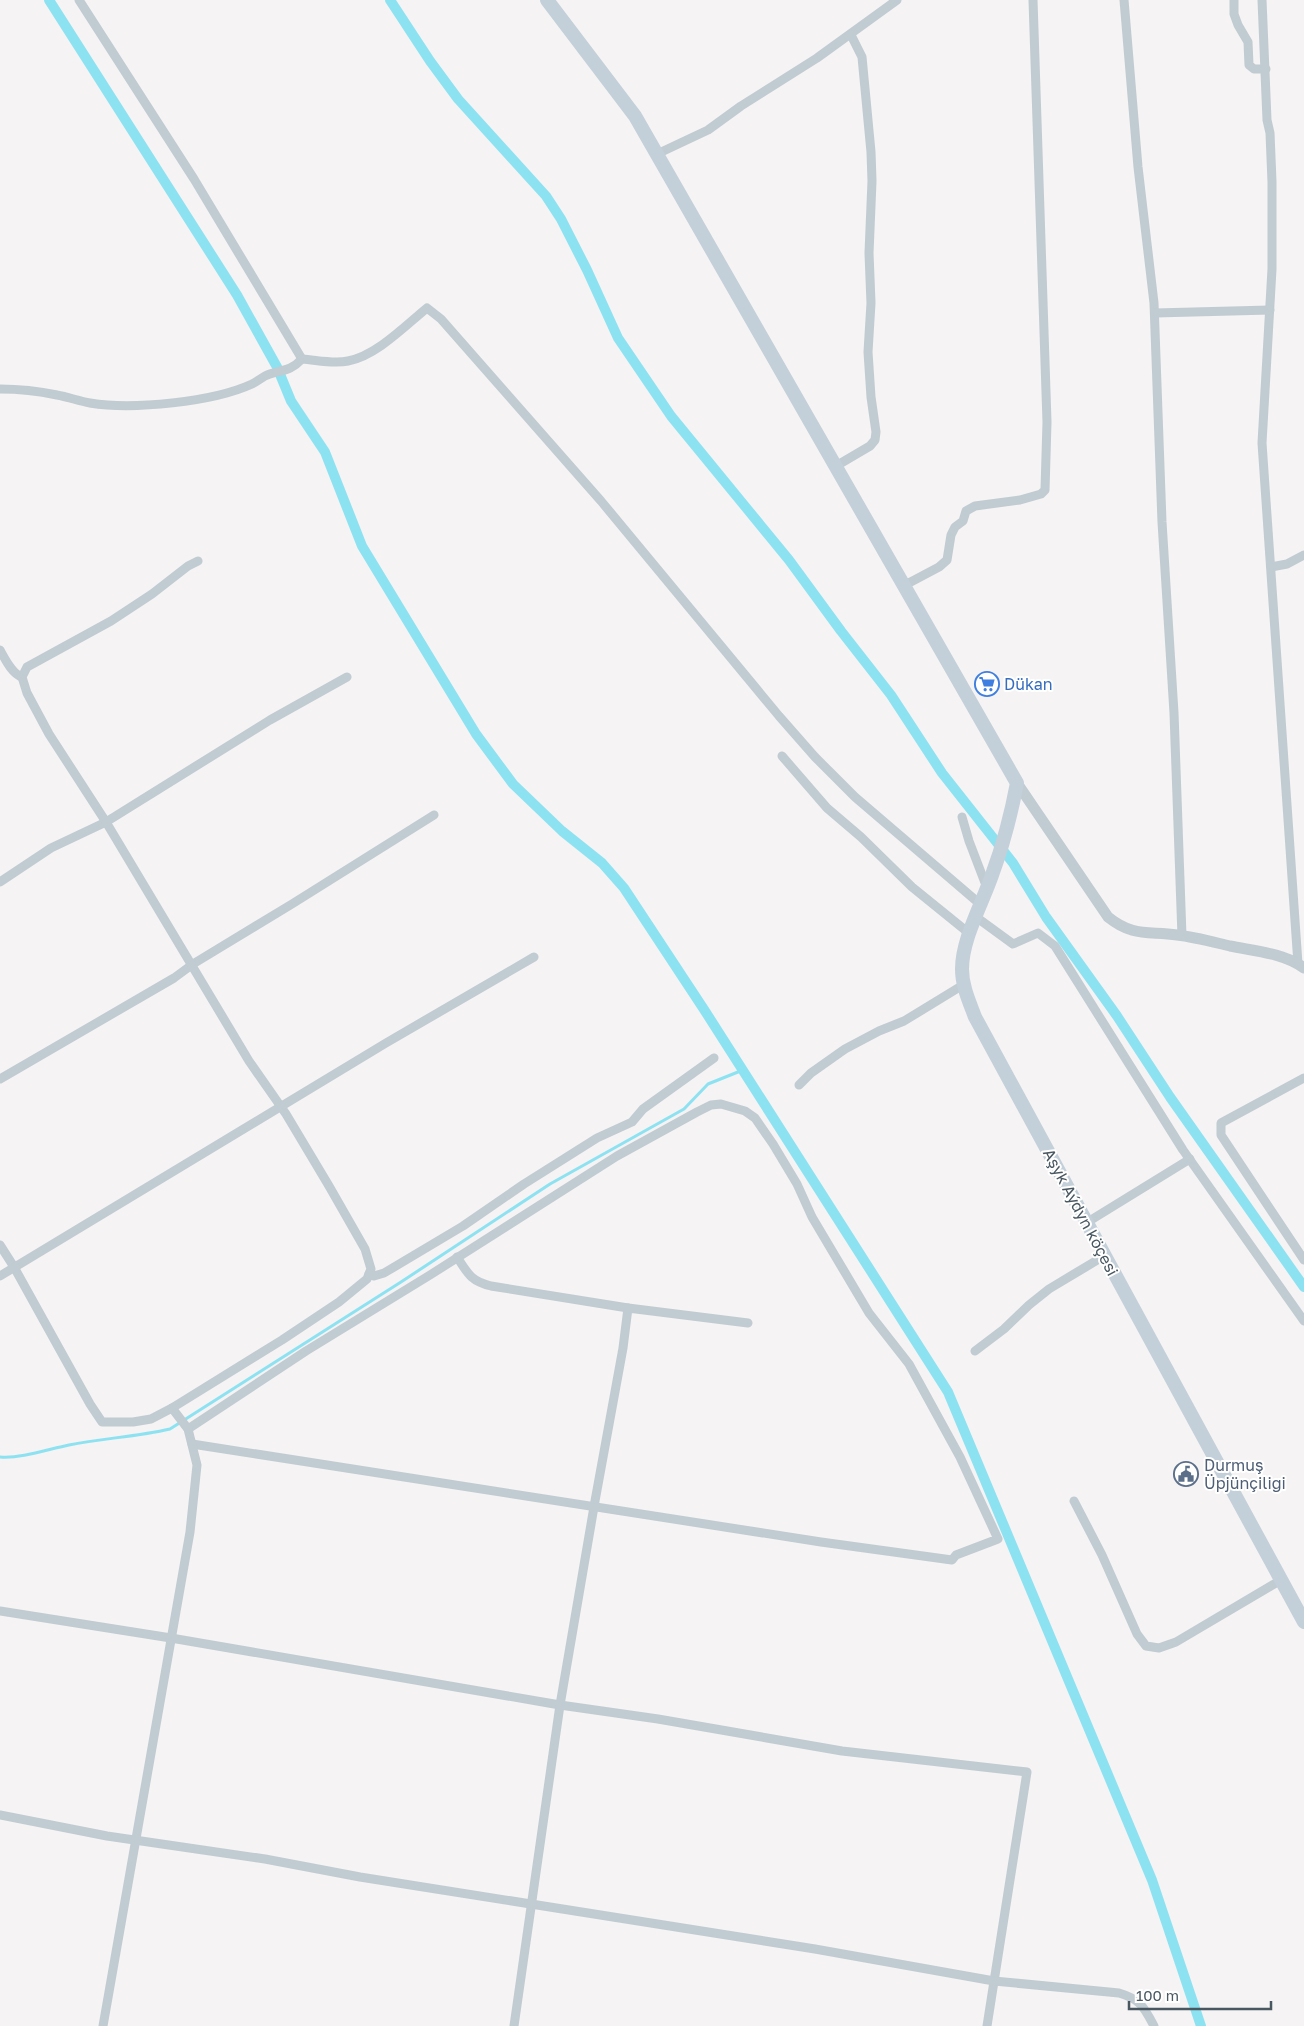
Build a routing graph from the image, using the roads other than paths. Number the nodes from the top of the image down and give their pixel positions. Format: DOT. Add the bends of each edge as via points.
graph roads {
  1 [pos="79,0"];
  2 [pos="547,0"];
  3 [pos="897,0"];
  4 [pos="1033,0"];
  5 [pos="1124,0"];
  6 [pos="1234,0"];
  7 [pos="1262,0"];
  8 [pos="851,35"];
  9 [pos="1266,69"];
  10 [pos="657,154"];
  11 [pos="1270,310"];
  12 [pos="1155,313"];
  13 [pos="302,359"];
  14 [pos="0,389"];
  15 [pos="836,466"];
  16 [pos="1304,555"];
  17 [pos="198,560"];
  18 [pos="1271,567"];
  19 [pos="905,585"];
  20 [pos="0,650"];
  21 [pos="22,677"];
  22 [pos="347,677"];
  23 [pos="782,756"];
  24 [pos="1017,783"];
  25 [pos="434,815"];
  26 [pos="962,817"];
  27 [pos="106,822"];
  28 [pos="0,882"];
  29 [pos="989,882"];
  30 [pos="978,911"];
  31 [pos="970,934"];
  32 [pos="1182,936"];
  33 [pos="534,957"];
  34 [pos="191,965"];
  35 [pos="1301,966"];
  36 [pos="963,985"];
  37 [pos="714,1058"];
  38 [pos="1304,1078"];
  39 [pos="0,1079"];
  40 [pos="799,1085"];
  41 [pos="281,1106"];
  42 [pos="1190,1159"];
  43 [pos="1086,1223"];
  44 [pos="0,1245"];
  45 [pos="1104,1256"];
  46 [pos="458,1257"];
  47 [pos="1304,1260"];
  48 [pos="14,1267"];
  49 [pos="369,1274"];
  50 [pos="0,1276"];
  51 [pos="628,1308"];
  52 [pos="1304,1321"];
  53 [pos="748,1322"];
  54 [pos="974,1352"];
  55 [pos="174,1410"];
  56 [pos="187,1428"];
  57 [pos="192,1444"];
  58 [pos="1074,1500"];
  59 [pos="594,1506"];
  60 [pos="1281,1580"];
  61 [pos="0,1611"];
  62 [pos="1304,1622"];
  63 [pos="171,1638"];
  64 [pos="560,1705"];
  65 [pos="0,1815"];
  66 [pos="136,1841"];
  67 [pos="532,1904"];
  68 [pos="994,1982"];
  69 [pos="103,2026"];
  70 [pos="514,2026"];
  71 [pos="987,2026"];
  72 [pos="1154,2026"];
  1 -- 13 [label="street" via="194,179"];
  2 -- 10 [label="main road" via="635,116"];
  3 -- 8 [label="street"];
  4 -- 19 [label="street" via="1047,422 1045,490 1020,500 970,508 951,536 947,560"];
  5 -- 12 [label="street" via="1138,167"];
  6 -- 9 [label="street" via="1234,14 1248,42 1249,65"];
  7 -- 9 [label="street"];
  8 -- 10 [label="street" via="708,130"];
  8 -- 15 [label="street" via="862,57 871,152 868,352 876,432 870,446"];
  9 -- 11 [label="street" via="1272,182"];
  10 -- 15 [label="main road"];
  11 -- 12 [label="street"];
  11 -- 18 [label="street" via="1262,442"];
  12 -- 32 [label="street"];
  13 -- 14 [label="street" via="285,372 266,376 251,384 172,403 92,403 40,392"];
  13 -- 30 [label="street" via="348,362 376,350 427,308 441,319 601,501 815,757"];
  15 -- 19 [label="main road"];
  16 -- 18 [label="street"];
  17 -- 21 [label="street" via="111,621 27,667"];
  18 -- 35 [label="street"];
  19 -- 24 [label="main road"];
  20 -- 21 [label="street" via="12,670"];
  21 -- 27 [label="street" via="34,709"];
  22 -- 27 [label="street" via="270,720"];
  23 -- 31 [label="street" via="827,808 912,887"];
  24 -- 29 [label="main road, Aşyk Aýdyn köçesi" via="1009,824"];
  24 -- 32 [label="street" via="1108,917 1131,931"];
  25 -- 34 [label="street"];
  26 -- 29 [label="street" via="969,841"];
  27 -- 28 [label="street" via="51,848"];
  27 -- 34 [label="street"];
  29 -- 30 [label="main road, Aşyk Aýdyn köçesi"];
  30 -- 31 [label="main road, Aşyk Aýdyn köçesi"];
  30 -- 42 [label="street" via="1013,944 1038,933 1055,946"];
  31 -- 36 [label="main road, Aşyk Aýdyn köçesi" via="963,956"];
  32 -- 35 [label="street" via="1273,955"];
  33 -- 41 [label="street"];
  34 -- 39 [label="street"];
  34 -- 41 [label="street" via="249,1061"];
  36 -- 40 [label="street" via="904,1021 845,1049"];
  36 -- 43 [label="main road, Aşyk Aýdyn köçesi" via="975,1017"];
  37 -- 49 [label="street" via="643,1109 632,1122 597,1138 463,1226 384,1273"];
  38 -- 47 [label="street" via="1221,1123 1221,1135"];
  41 -- 48 [label="street"];
  41 -- 49 [label="street" via="364,1249 371,1269"];
  42 -- 43 [label="street"];
  42 -- 52 [label="street"];
  43 -- 45 [label="main road, Aşyk Aýdyn köçesi"];
  44 -- 48 [label="street"];
  45 -- 54 [label="street" via="1049,1290"];
  45 -- 60 [label="main road, Aşyk Aýdyn köçesi"];
  46 -- 51 [label="street" via="476,1282"];
  46 -- 56 [label="street"];
  46 -- 59 [label="street" via="617,1156 711,1104 745,1111 755,1118 773,1144 869,1313 909,1364 960,1457 998,1539 956,1555 952,1560"];
  48 -- 50 [label="street"];
  48 -- 55 [label="street" via="102,1422 151,1419"];
  49 -- 55 [label="street" via="339,1302"];
  51 -- 53 [label="street"];
  51 -- 59 [label="street"];
  55 -- 56 [label="street"];
  56 -- 57 [label="street"];
  57 -- 59 [label="street"];
  57 -- 63 [label="street" via="197,1465 191,1523"];
  58 -- 60 [label="street" via="1137,1634 1146,1646 1159,1648 1176,1642"];
  59 -- 64 [label="street"];
  60 -- 62 [label="main road, Aşyk Aýdyn köçesi"];
  61 -- 63 [label="street"];
  63 -- 64 [label="street"];
  63 -- 66 [label="street"];
  64 -- 67 [label="street"];
  64 -- 68 [label="street" via="842,1751 1027,1772"];
  65 -- 66 [label="street"];
  66 -- 67 [label="street"];
  66 -- 69 [label="street"];
  67 -- 68 [label="street" via="815,1949"];
  67 -- 70 [label="street"];
  68 -- 71 [label="street"];
  68 -- 72 [label="street" via="1119,1993 1139,2003"];
}
